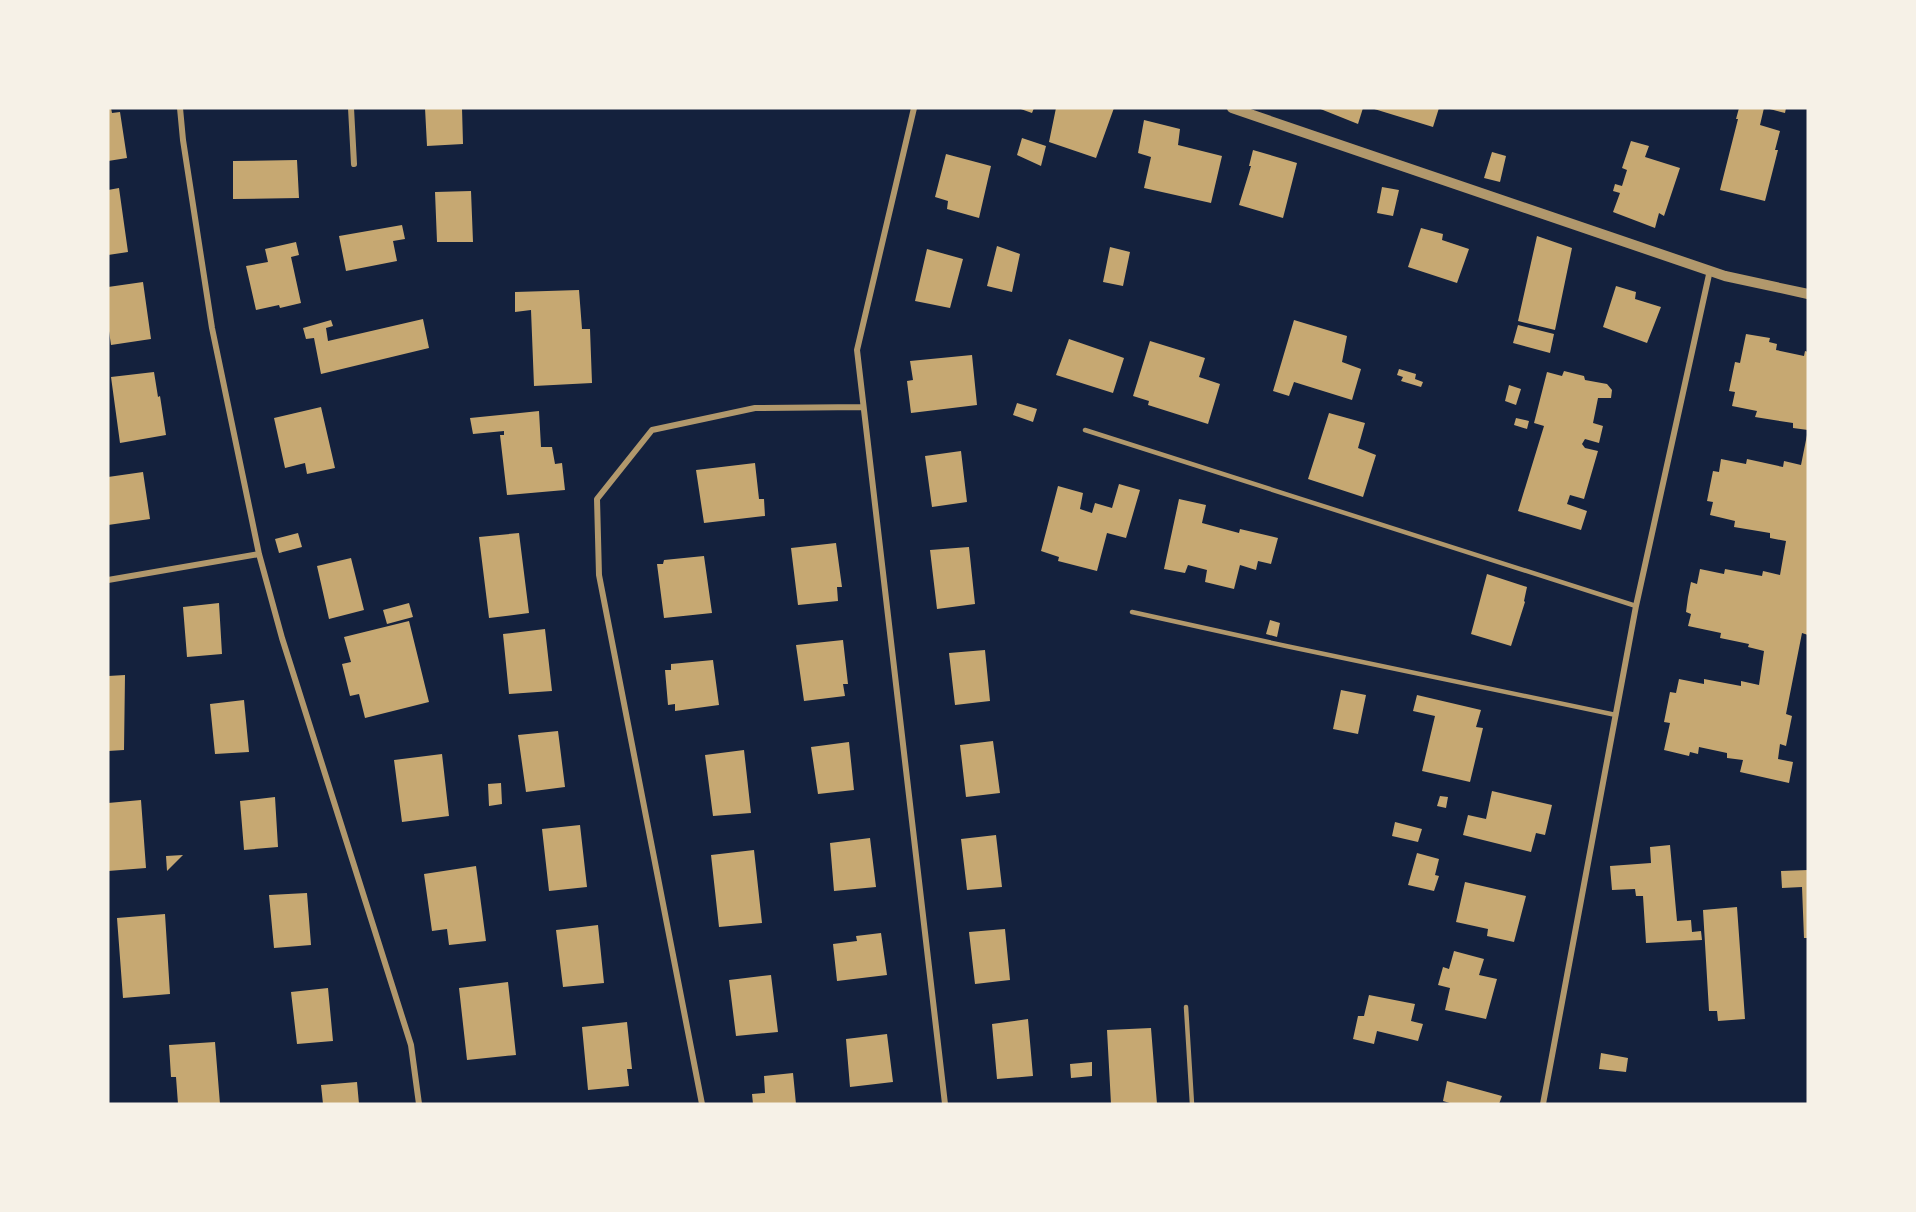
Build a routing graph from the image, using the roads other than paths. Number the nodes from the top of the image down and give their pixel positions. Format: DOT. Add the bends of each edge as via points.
graph roads {
  1 [pos="180,108"];
  2 [pos="351,108"];
  3 [pos="914,108"];
  4 [pos="1232,108"];
  5 [pos="354,164"];
  6 [pos="1710,270"];
  7 [pos="1808,294"];
  8 [pos="863,407"];
  9 [pos="1085,430"];
  10 [pos="259,554"];
  11 [pos="108,580"];
  12 [pos="1636,606"];
  13 [pos="1132,612"];
  14 [pos="1616,715"];
  15 [pos="1186,1007"];
  16 [pos="419,1104"];
  17 [pos="702,1104"];
  18 [pos="945,1104"];
  19 [pos="1192,1104"];
  20 [pos="1543,1104"];
  1 -- 10 [label="street" via="212,328"];
  2 -- 5 [label="street"];
  3 -- 8 [label="street" via="857,350"];
  4 -- 6 [label="street"];
  6 -- 7 [label="street"];
  6 -- 12 [label="street"];
  8 -- 17 [label="street" via="755,408 652,430 597,499 598,575"];
  8 -- 18 [label="street"];
  9 -- 12 [label="lane"];
  10 -- 11 [label="street"];
  10 -- 16 [label="street" via="411,1045"];
  12 -- 14 [label="street"];
  13 -- 14 [label="lane"];
  14 -- 20 [label="street"];
  15 -- 19 [label="lane"];
}
